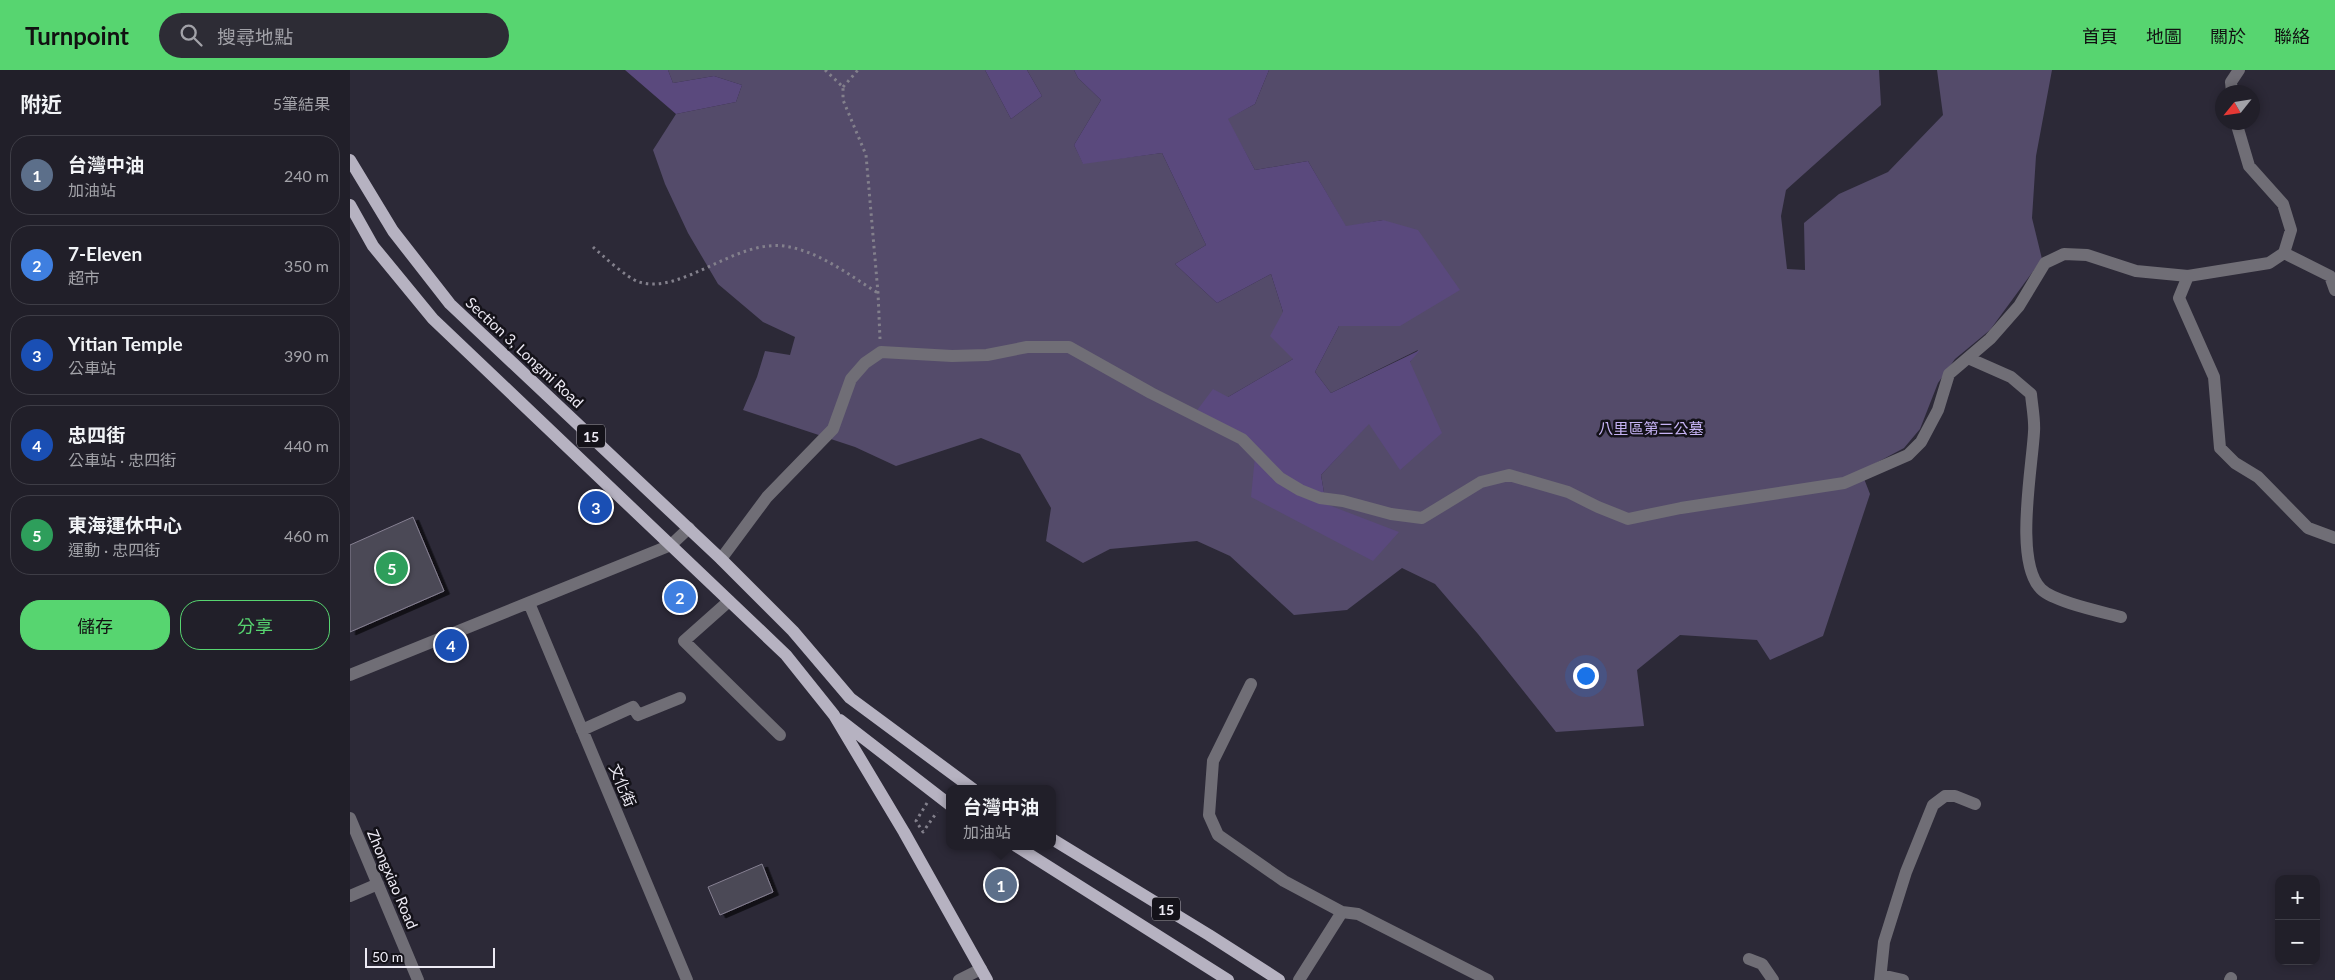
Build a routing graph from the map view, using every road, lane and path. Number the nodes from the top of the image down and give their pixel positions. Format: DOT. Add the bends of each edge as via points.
graph roads {
  1 [pos="825,70"];
  2 [pos="858,70"];
  3 [pos="2239,70"];
  4 [pos="2231,85"];
  5 [pos="843,87"];
  6 [pos="2238,130"];
  7 [pos="350,160"];
  8 [pos="350,205"];
  9 [pos="593,247"];
  10 [pos="2284,253"];
  11 [pos="2188,276"];
  12 [pos="2335,290"];
  13 [pos="878,293"];
  14 [pos="881,352"];
  15 [pos="1968,358"];
  16 [pos="689,528"];
  17 [pos="2335,538"];
  18 [pos="671,545"];
  19 [pos="721,559"];
  20 [pos="729,601"];
  21 [pos="529,603"];
  22 [pos="2121,617"];
  23 [pos="350,675"];
  24 [pos="1251,684"];
  25 [pos="680,698"];
  26 [pos="850,698"];
  27 [pos="834,715"];
  28 [pos="582,730"];
  29 [pos="780,735"];
  30 [pos="968,785"];
  31 [pos="946,802"];
  32 [pos="946,804"];
  33 [pos="1975,804"];
  34 [pos="923,808"];
  35 [pos="350,818"];
  36 [pos="1056,841"];
  37 [pos="1022,850"];
  38 [pos="378,884"];
  39 [pos="350,896"];
  40 [pos="1342,912"];
  41 [pos="1749,959"];
  42 [pos="984,974"];
  43 [pos="1880,978"];
  44 [pos="418,980"];
  45 [pos="687,980"];
  46 [pos="960,980"];
  47 [pos="1228,980"];
  48 [pos="1279,980"];
  49 [pos="1298,980"];
  50 [pos="1488,980"];
  51 [pos="1774,980"];
  52 [pos="1903,980"];
  1 -- 5 [label="path"];
  2 -- 5 [label="path"];
  3 -- 4 [label="street"];
  5 -- 13 [label="path" via="842,100 866,154"];
  6 -- 10 [label="street" via="2249,166 2283,204 2291,230"];
  7 -- 16 [label="main road, Section 3, Longmi Road / 15" via="393,231 450,304"];
  8 -- 18 [label="main road, 15" via="373,246 433,319"];
  9 -- 13 [label="path" via="638,282 666,283 754,247 784,246 818,256"];
  10 -- 11 [label="street" via="2269,263"];
  10 -- 12 [label="street" via="2330,276"];
  11 -- 15 [label="street" via="2136,271 2087,255 2064,254 2046,264 2020,306"];
  11 -- 17 [label="street" via="2179,298 2214,377 2220,448 2235,463 2258,477 2308,528"];
  13 -- 14 [label="path"];
  14 -- 15 [label="street" via="952,356 1026,347 1069,347 1242,439 1280,478 1300,490 1320,498 1422,518 1481,482 1510,475 1568,492 1628,519 1844,483 1908,455 1921,442 1938,410 1950,374"];
  14 -- 19 [label="street" via="865,363 851,379 833,429 767,497"];
  15 -- 22 [label="street" via="2011,377 2031,394 2034,430 2026,551 2032,574 2042,590 2065,601"];
  16 -- 18 [label="street"];
  16 -- 19 [label="main road, Section 3, Longmi Road / 15"];
  18 -- 20 [label="main road, 15"];
  18 -- 21 [label="street"];
  19 -- 26 [label="main road, Section 3, Longmi Road / 15" via="793,631"];
  20 -- 27 [label="main road, 15" via="786,655"];
  20 -- 29 [label="street" via="684,640"];
  21 -- 23 [label="street"];
  21 -- 28 [label="street, 文化街"];
  24 -- 40 [label="street" via="1213,761 1208,814 1218,836 1284,881"];
  25 -- 28 [label="street" via="638,715 633,707"];
  26 -- 27 [label="main road"];
  26 -- 30 [label="main road, 15"];
  27 -- 31 [label="main road, 15"];
  27 -- 42 [label="main road"];
  28 -- 45 [label="street, 文化街"];
  32 -- 34 [label="path" via="924,832 916,821"];
  33 -- 43 [label="street" via="1955,796 1945,796 1933,805 1903,881 1884,942"];
  35 -- 38 [label="street, Zhongxiao Road"];
  36 -- 48 [label="main road, 15"];
  37 -- 47 [label="main road, 15"];
  38 -- 39 [label="street"];
  38 -- 44 [label="street, Zhongxiao Road"];
  40 -- 49 [label="street"];
  40 -- 50 [label="street" via="1358,914"];
  41 -- 51 [label="street" via="1762,964"];
  42 -- 46 [label="street"];
  43 -- 52 [label="street"];
}
